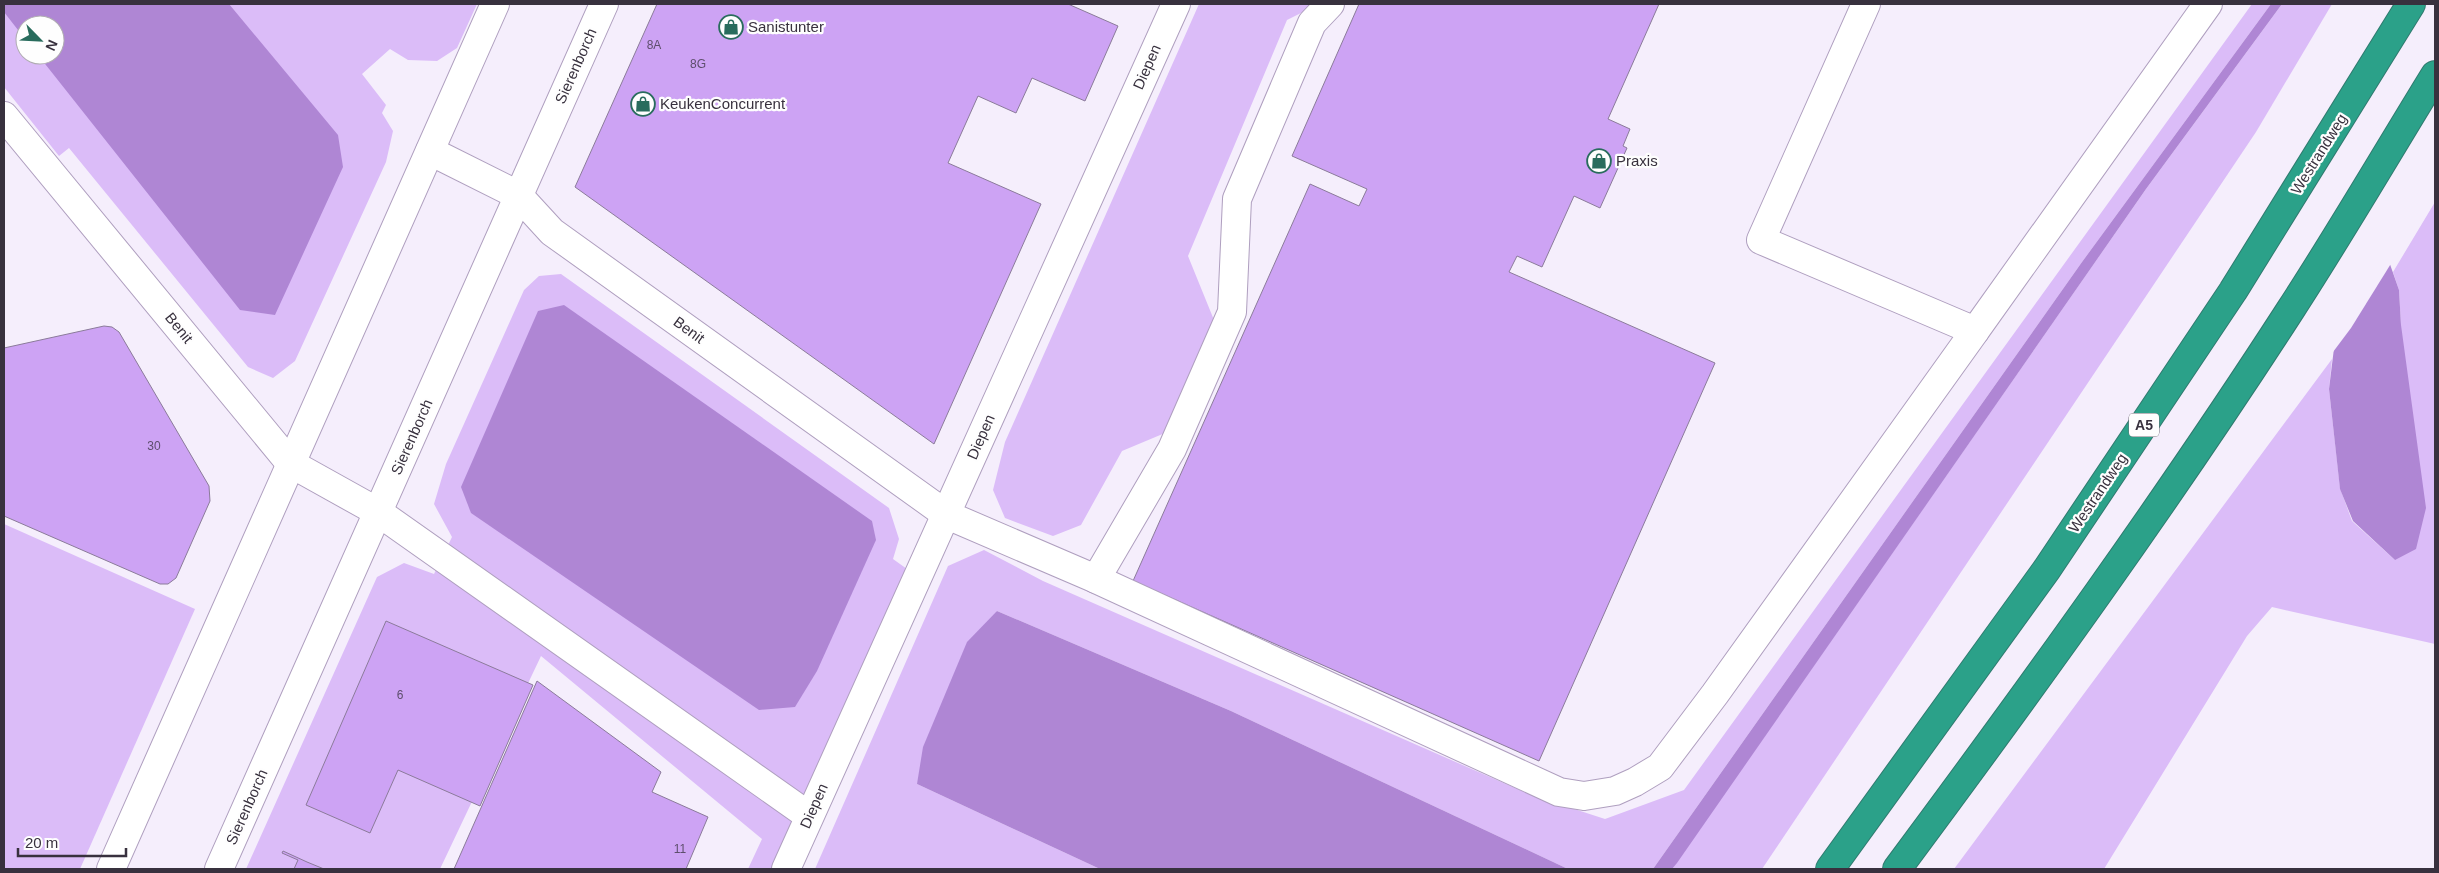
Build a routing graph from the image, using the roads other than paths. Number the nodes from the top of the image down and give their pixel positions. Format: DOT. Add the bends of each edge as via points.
graph roads {
  1 [pos="495,4"];
  2 [pos="604,4"];
  3 [pos="1176,4"];
  4 [pos="1330,4"];
  5 [pos="1866,4"];
  6 [pos="2208,4"];
  7 [pos="2411,4"];
  8 [pos="2435,75"];
  9 [pos="4,116"];
  10 [pos="430,151"];
  11 [pos="518,195"];
  12 [pos="1975,331"];
  13 [pos="290,463"];
  14 [pos="378,512"];
  15 [pos="947,515"];
  16 [pos="1096,579"];
  17 [pos="809,816"];
  18 [pos="111,869"];
  19 [pos="219,869"];
  20 [pos="786,869"];
  21 [pos="1830,869"];
  22 [pos="1897,869"];
  1 -- 10 [label="street"];
  2 -- 11 [label="street, Sierenborch"];
  3 -- 15 [label="street, Diepen"];
  4 -- 16 [label="street" via="1312,23 1237,199 1232,312 1172,449"];
  5 -- 12 [label="street" via="1761,240"];
  6 -- 12 [label="street, Benit"];
  7 -- 21 [label="highway, Westrandweg / A5" via="2233,291 2047,569"];
  8 -- 22 [label="highway" via="2292,308 2210,432 2087,611"];
  9 -- 13 [label="street, Benit"];
  10 -- 11 [label="street, Benit"];
  10 -- 13 [label="street"];
  11 -- 14 [label="street, Sierenborch"];
  11 -- 15 [label="street, Benit" via="552,232"];
  12 -- 16 [label="street, Benit" via="1660,767 1615,791 1584,796 1559,792"];
  13 -- 14 [label="street, Benit"];
  13 -- 18 [label="street"];
  14 -- 17 [label="street, Benit"];
  14 -- 19 [label="street, Sierenborch"];
  15 -- 16 [label="street, Benit"];
  15 -- 17 [label="street, Diepen"];
  17 -- 20 [label="street, Diepen"];
}
